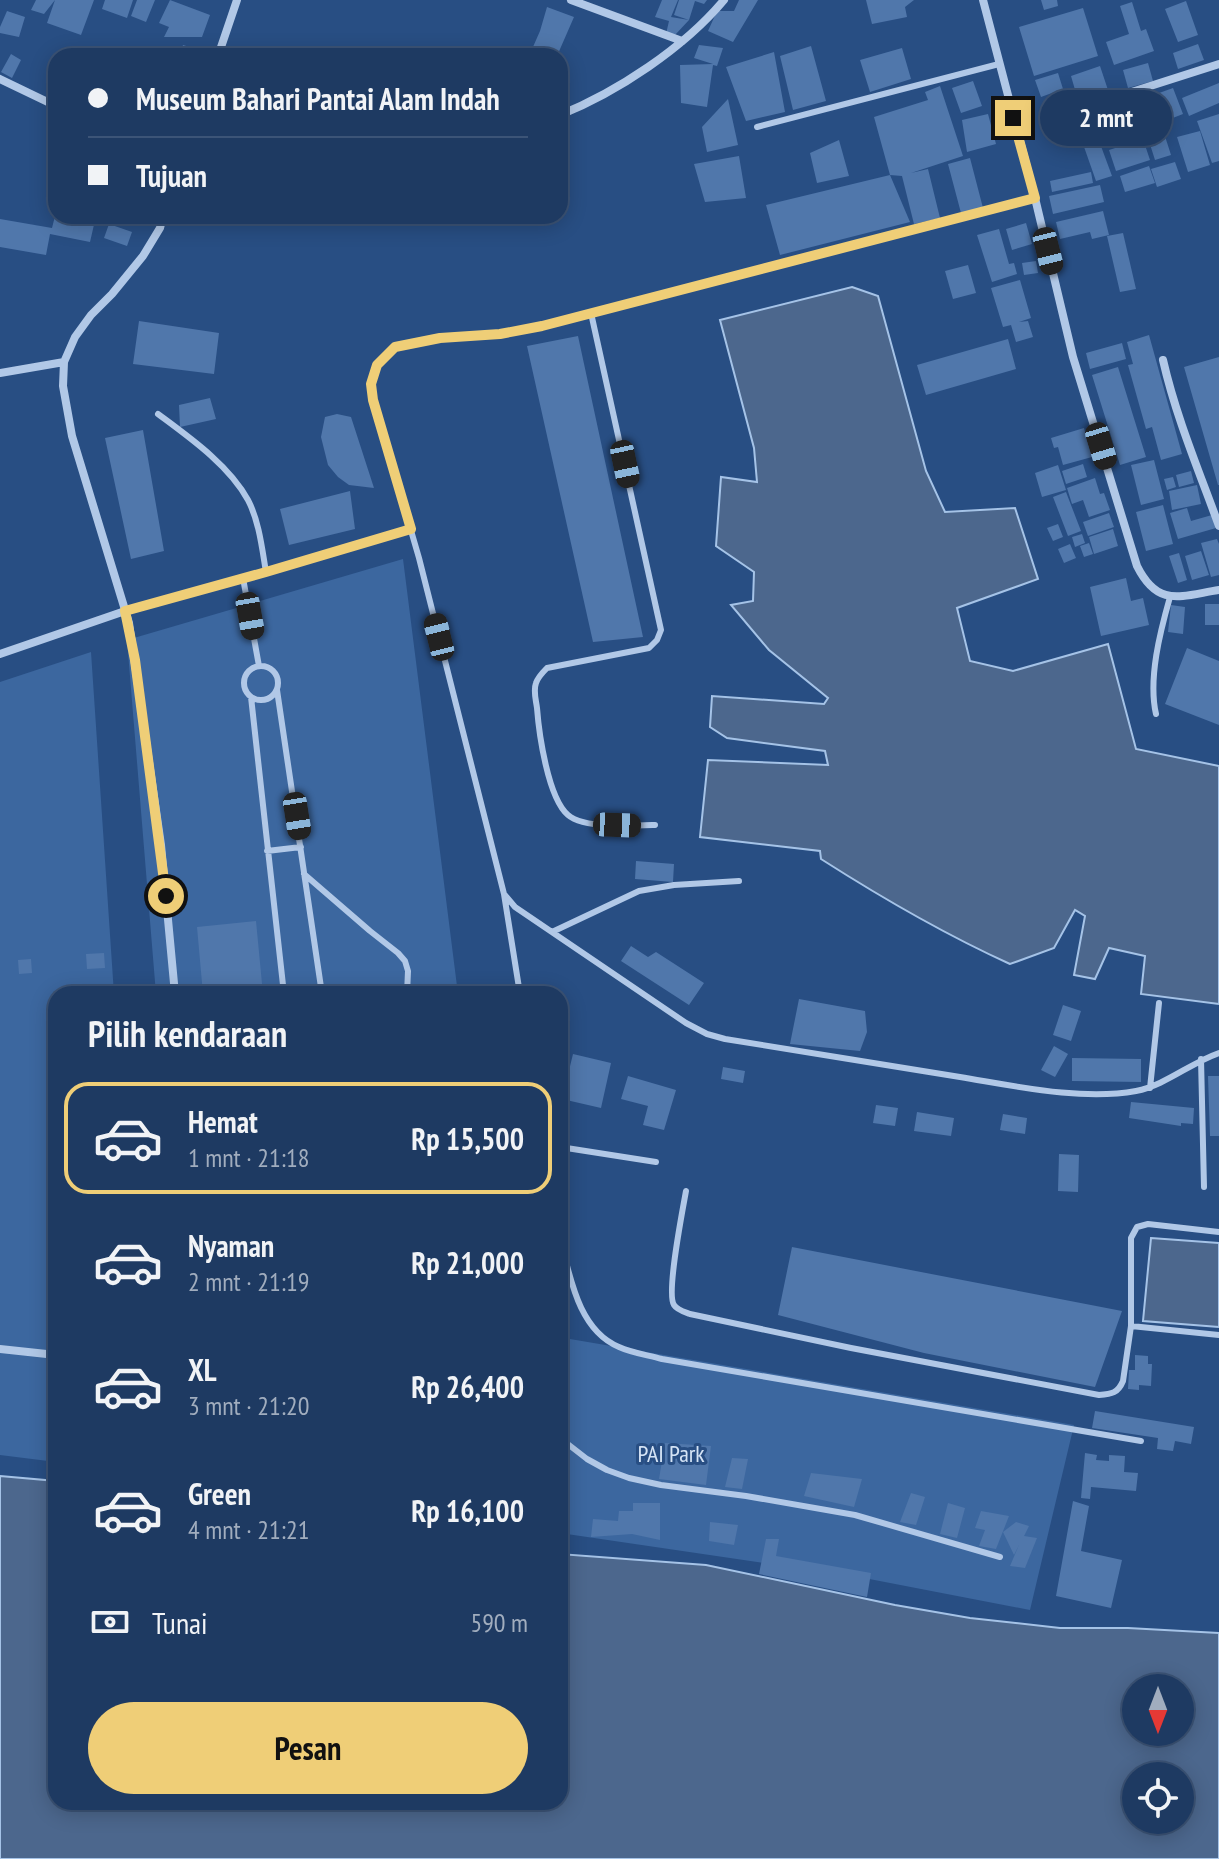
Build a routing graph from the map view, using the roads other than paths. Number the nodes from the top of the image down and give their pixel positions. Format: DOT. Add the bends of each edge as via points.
graph roads {
  1 [pos="237,0"];
  2 [pos="571,0"];
  3 [pos="724,0"];
  4 [pos="983,0"];
  5 [pos="682,41"];
  6 [pos="221,48"];
  7 [pos="999,64"];
  8 [pos="1219,64"];
  9 [pos="0,79"];
  10 [pos="1115,94"];
  11 [pos="48,102"];
  12 [pos="568,112"];
  13 [pos="757,127"];
  14 [pos="1035,198"];
  15 [pos="161,224"];
  16 [pos="591,313"];
  17 [pos="1163,360"];
  18 [pos="64,362"];
  19 [pos="0,373"];
  20 [pos="158,414"];
  21 [pos="1219,526"];
  22 [pos="411,529"];
  23 [pos="266,572"];
  24 [pos="243,578"];
  25 [pos="1219,590"];
  26 [pos="1170,597"];
  27 [pos="125,611"];
  28 [pos="0,654"];
  29 [pos="259,666"];
  30 [pos="277,690"];
  31 [pos="251,697"];
  32 [pos="1156,714"];
  33 [pos="655,825"];
  34 [pos="301,847"];
  35 [pos="267,851"];
  36 [pos="304,874"];
  37 [pos="739,881"];
  38 [pos="504,894"];
  39 [pos="552,932"];
  40 [pos="174,986"];
  41 [pos="283,986"];
  42 [pos="321,986"];
  43 [pos="407,986"];
  44 [pos="519,986"];
  45 [pos="1159,1003"];
  46 [pos="1219,1053"];
  47 [pos="1201,1059"];
  48 [pos="1150,1088"];
  49 [pos="568,1148"];
  50 [pos="656,1162"];
  51 [pos="1204,1187"];
  52 [pos="686,1191"];
  53 [pos="1219,1232"];
  54 [pos="568,1265"];
  55 [pos="1131,1326"];
  56 [pos="1219,1335"];
  57 [pos="0,1349"];
  58 [pos="48,1354"];
  59 [pos="1141,1441"];
  60 [pos="568,1444"];
  61 [pos="1000,1557"];
  1 -- 6 [label="street"];
  2 -- 5 [label="street"];
  3 -- 5 [label="street"];
  4 -- 7 [label="street"];
  5 -- 12 [label="street" via="625,82"];
  7 -- 13 [label="lane"];
  7 -- 14 [label="street"];
  8 -- 10 [label="street"];
  9 -- 11 [label="street"];
  14 -- 16 [label="lane"];
  14 -- 26 [label="street" via="1073,357 1137,566 1152,588"];
  15 -- 18 [label="street" via="143,256 75,337"];
  16 -- 22 [label="lane" via="512,332 413,342 395,347 377,365 373,400"];
  16 -- 33 [label="lane" via="661,630 649,648 547,668 535,688 538,725 543,758 568,815 598,824"];
  17 -- 21 [label="street"];
  18 -- 19 [label="street"];
  18 -- 27 [label="street" via="72,436"];
  20 -- 23 [label="lane" via="236,482 256,521"];
  22 -- 23 [label="lane"];
  22 -- 38 [label="lane"];
  23 -- 24 [label="lane"];
  24 -- 27 [label="lane"];
  24 -- 29 [label="lane"];
  25 -- 26 [label="street"];
  26 -- 32 [label="lane" via="1153,678"];
  27 -- 28 [label="street"];
  27 -- 40 [label="street" via="161,845"];
  29 -- 30 [label="lane" via="275,672"];
  29 -- 31 [label="lane" via="246,675"];
  30 -- 31 [label="lane" via="266,700"];
  30 -- 34 [label="lane"];
  31 -- 35 [label="lane"];
  34 -- 35 [label="lane"];
  34 -- 36 [label="lane"];
  35 -- 41 [label="lane"];
  36 -- 42 [label="lane"];
  36 -- 43 [label="lane" via="398,953 408,971"];
  37 -- 39 [label="lane" via="639,891"];
  38 -- 39 [label="lane"];
  38 -- 44 [label="lane"];
  39 -- 48 [label="lane" via="686,1023 725,1039 1021,1087 1091,1095"];
  45 -- 48 [label="lane"];
  46 -- 47 [label="lane"];
  47 -- 48 [label="lane"];
  47 -- 51 [label="lane"];
  49 -- 50 [label="lane"];
  52 -- 55 [label="lane" via="671,1300 690,1314 1099,1395 1120,1389"];
  53 -- 55 [label="lane" via="1137,1227 1131,1238"];
  54 -- 59 [label="lane" via="587,1319 602,1338 619,1347 662,1359"];
  55 -- 56 [label="lane"];
  57 -- 58 [label="street"];
  60 -- 61 [label="lane" via="629,1478 855,1515"];
}
